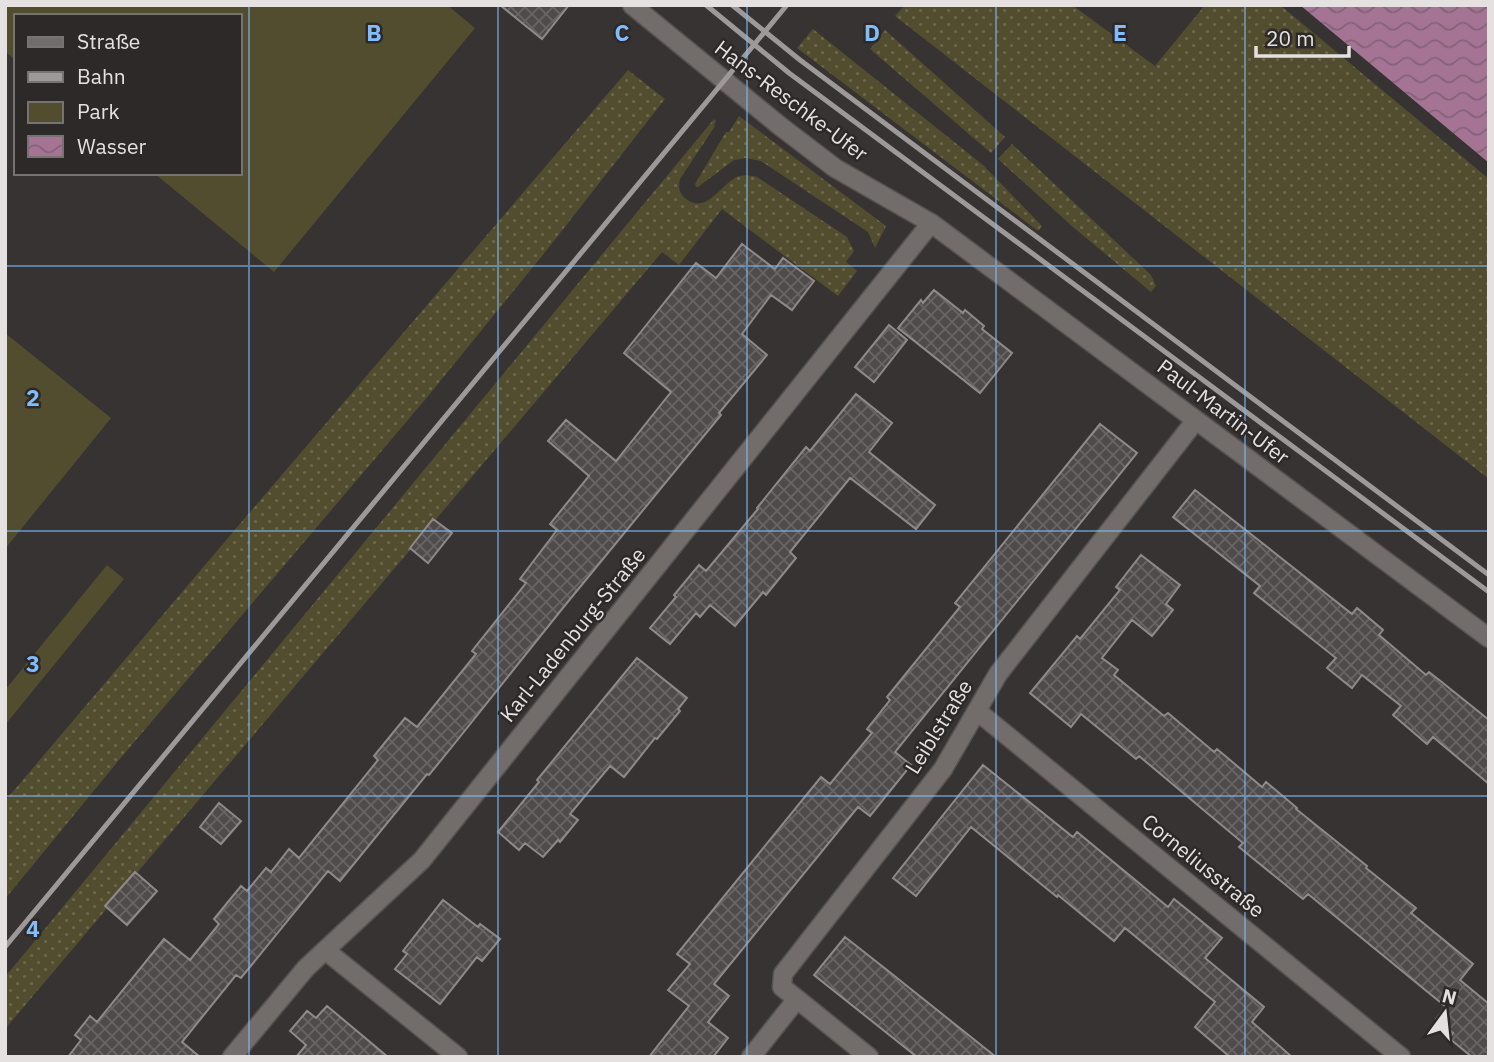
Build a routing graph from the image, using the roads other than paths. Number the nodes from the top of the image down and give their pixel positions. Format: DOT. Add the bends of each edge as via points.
graph roads {
  1 [pos="632,5"];
  2 [pos="931,223"];
  3 [pos="1196,420"];
  4 [pos="1489,638"];
  5 [pos="977,711"];
  6 [pos="325,950"];
  7 [pos="797,999"];
  8 [pos="232,1057"];
  9 [pos="458,1057"];
  10 [pos="751,1057"];
  11 [pos="869,1057"];
  12 [pos="1401,1057"];
  1 -- 2 [label="street, Hans-Reschke-Ufer" via="835,168"];
  2 -- 3 [label="street, Paul-Martin-Ufer"];
  2 -- 6 [label="street, Karl-Ladenburg-Straße" via="422,860"];
  3 -- 4 [label="street, Paul-Martin-Ufer"];
  3 -- 5 [label="street, Leiblstraße" via="998,674"];
  5 -- 7 [label="street, Leiblstraße" via="943,769 783,974 782,987"];
  5 -- 12 [label="street, Corneliusstraße"];
  6 -- 8 [label="street, Karl-Ladenburg-Straße"];
  6 -- 9 [label="street"];
  7 -- 10 [label="street"];
  7 -- 11 [label="street"];
}
